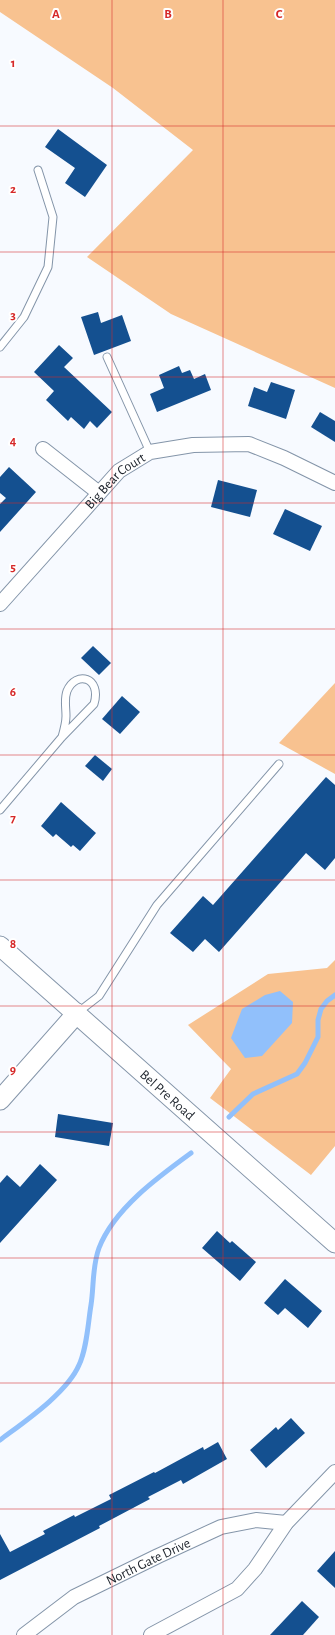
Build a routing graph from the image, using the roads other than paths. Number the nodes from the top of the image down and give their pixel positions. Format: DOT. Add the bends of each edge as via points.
graph roads {
  1 [pos="38,170"];
  2 [pos="0,347"];
  3 [pos="107,357"];
  4 [pos="43,449"];
  5 [pos="150,452"];
  6 [pos="335,483"];
  7 [pos="99,493"];
  8 [pos="0,604"];
  9 [pos="62,737"];
  10 [pos="278,764"];
  11 [pos="0,810"];
  12 [pos="0,946"];
  13 [pos="77,1013"];
  14 [pos="0,1100"];
  15 [pos="335,1243"];
  16 [pos="335,1472"];
  17 [pos="286,1523"];
  18 [pos="24,1635"];
  19 [pos="151,1635"];
  1 -- 2 [label="lane" via="53,217 48,267 24,317"];
  3 -- 5 [label="lane"];
  4 -- 7 [label="street"];
  5 -- 6 [label="street, Big Bear Court" via="193,445 249,444"];
  5 -- 7 [label="street, Big Bear Court" via="119,471"];
  7 -- 8 [label="street, Big Bear Court"];
  9 -- 9 [label="lane" via="67,690 79,680 88,680 95,687 94,704"];
  9 -- 11 [label="lane"];
  10 -- 13 [label="lane" via="157,905 99,996"];
  12 -- 13 [label="main road, Bel Pre Road"];
  13 -- 14 [label="main road"];
  13 -- 15 [label="main road, Bel Pre Road"];
  16 -- 17 [label="street"];
  17 -- 18 [label="street, North Gate Drive" via="256,1520 221,1527 74,1597"];
  17 -- 19 [label="street" via="255,1569 237,1589"];
}
